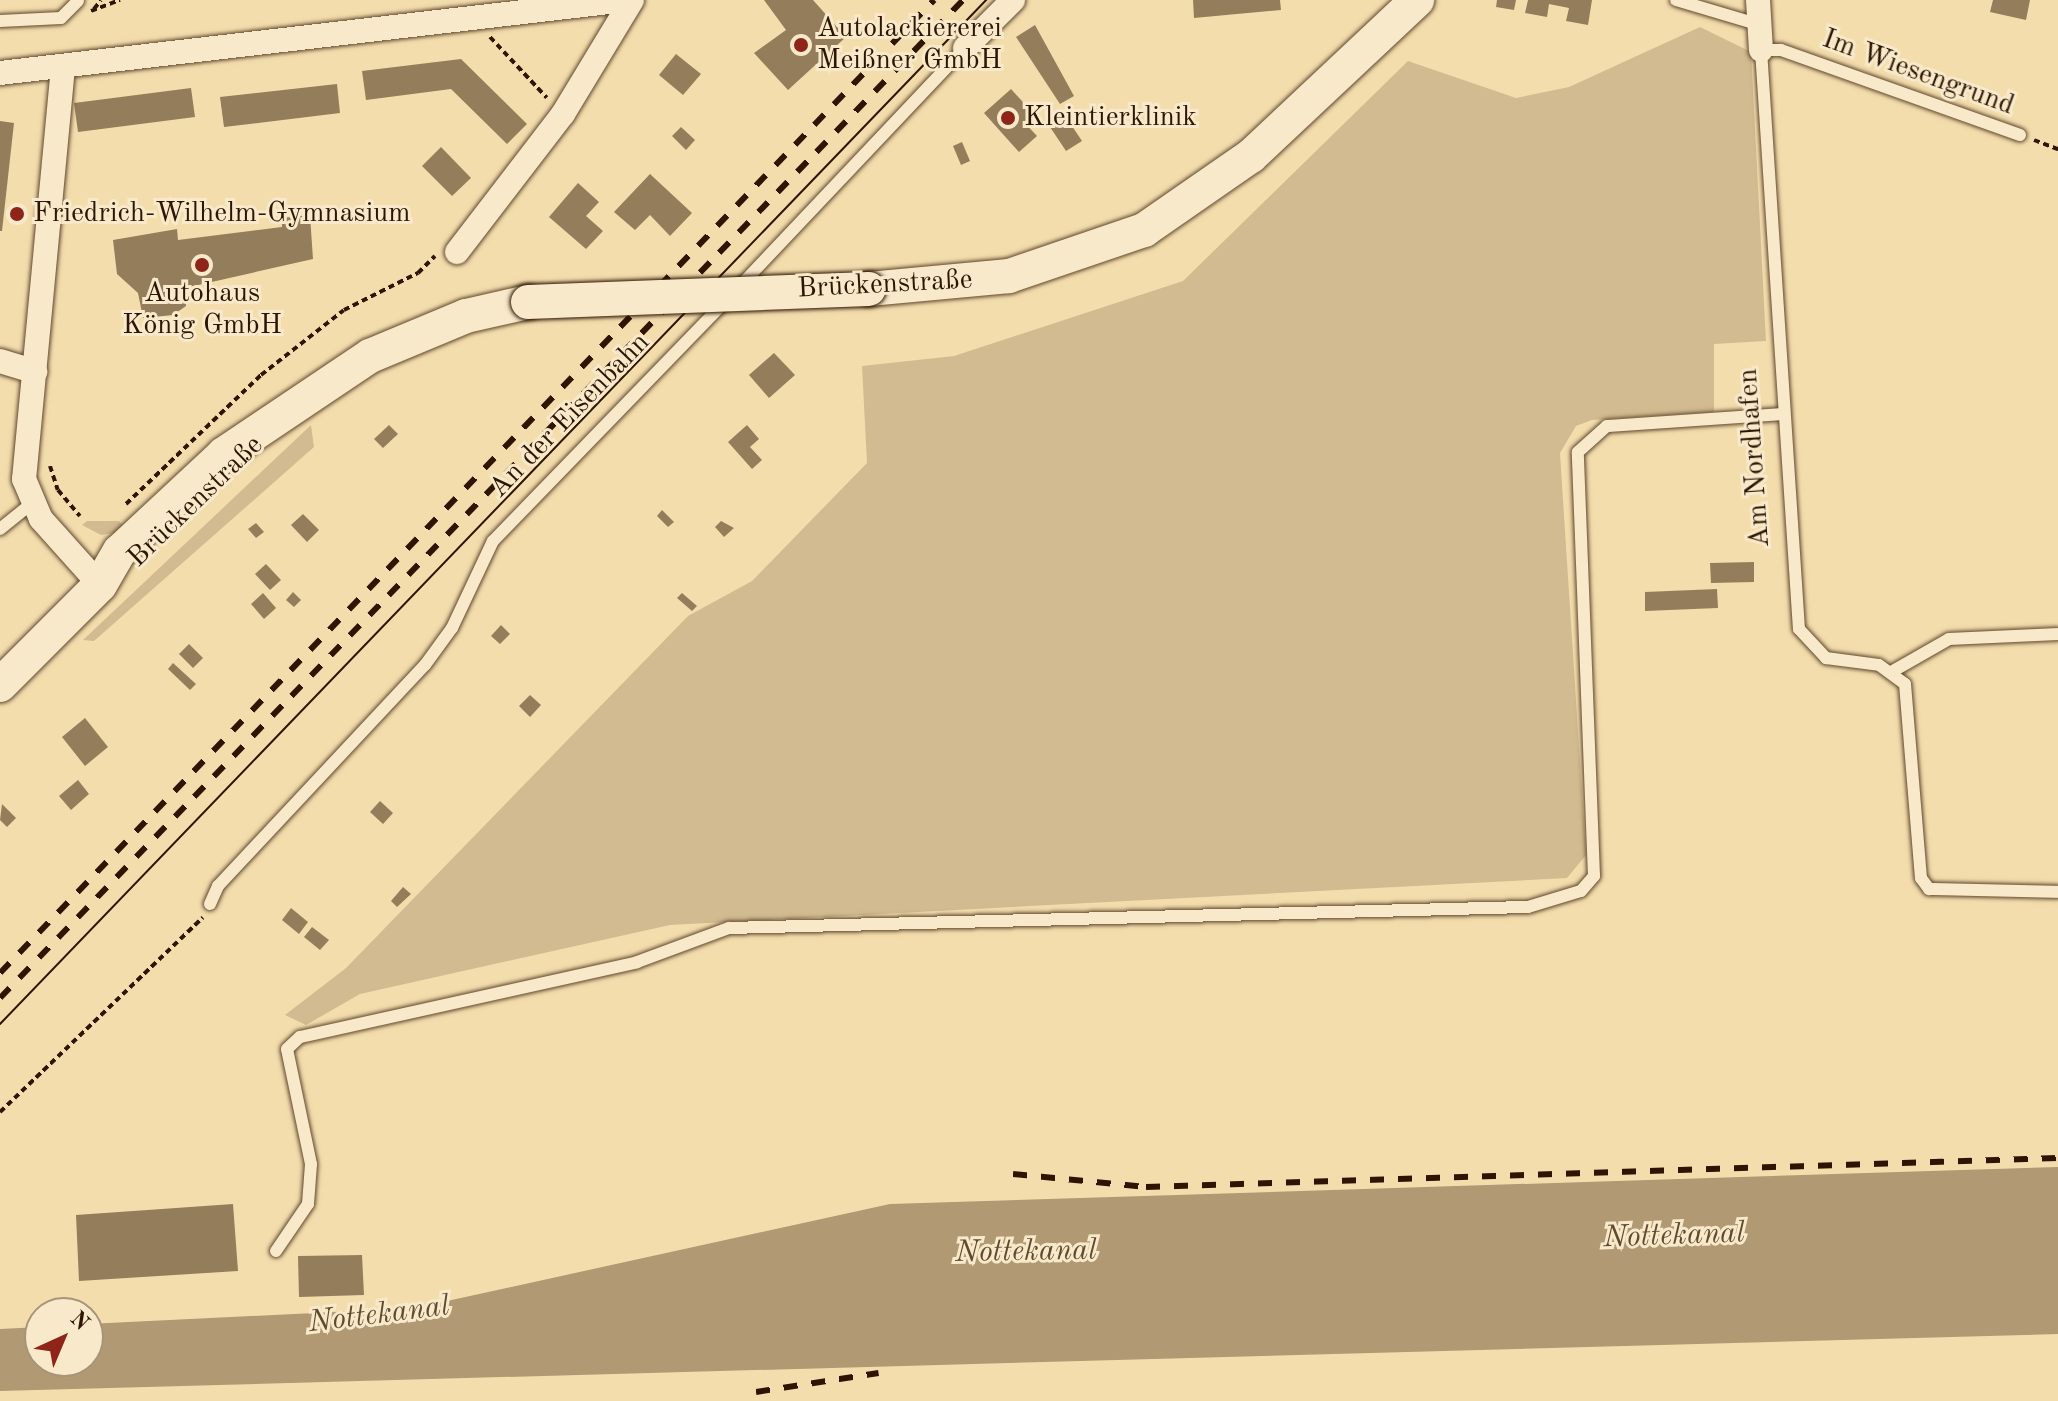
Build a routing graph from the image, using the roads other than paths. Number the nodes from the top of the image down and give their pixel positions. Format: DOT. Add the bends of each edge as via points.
graph roads {
  1 [pos="629,0"];
  2 [pos="1013,0"];
  3 [pos="1417,0"];
  4 [pos="1676,0"];
  5 [pos="1758,0"];
  6 [pos="78,1"];
  7 [pos="509,6"];
  8 [pos="0,21"];
  9 [pos="1760,25"];
  10 [pos="965,48"];
  11 [pos="1761,50"];
  12 [pos="63,67"];
  13 [pos="0,73"];
  14 [pos="2020,135"];
  15 [pos="457,252"];
  16 [pos="0,361"];
  17 [pos="35,372"];
  18 [pos="1781,414"];
  19 [pos="31,504"];
  20 [pos="0,529"];
  21 [pos="100,585"];
  22 [pos="2058,634"];
  23 [pos="1893,671"];
  24 [pos="0,685"];
  25 [pos="2058,892"];
  26 [pos="210,904"];
  27 [pos="276,1251"];
  1 -- 7 [label="street"];
  1 -- 15 [label="street" via="563,114"];
  2 -- 10 [label="street, An der Eisenbahn"];
  3 -- 21 [label="main road, Brückenstraße, bridge" via="1251,156 1144,230 1009,276 869,289 528,302 416,334 286,412 180,493 120,551"];
  4 -- 9 [label="lane"];
  5 -- 9 [label="street, Am Nordhafen"];
  6 -- 8 [label="lane" via="61,18"];
  7 -- 12 [label="street" via="472,17"];
  9 -- 11 [label="street, Am Nordhafen"];
  10 -- 26 [label="lane, An der Eisenbahn" via="529,500 493,541 452,628 425,665 218,886"];
  11 -- 14 [label="lane, Im Wiesengrund" via="1781,50"];
  11 -- 18 [label="lane, Am Nordhafen"];
  12 -- 13 [label="street"];
  12 -- 17 [label="street"];
  16 -- 17 [label="street"];
  17 -- 19 [label="street" via="23,459"];
  18 -- 23 [label="lane, Am Nordhafen" via="1799,629 1826,658"];
  18 -- 27 [label="lane" via="1607,426 1578,452 1594,876 1581,891 1528,907 729,928 637,962 300,1037 287,1049 311,1164 308,1204"];
  19 -- 20 [label="lane"];
  19 -- 21 [label="street"];
  21 -- 24 [label="main road, Brückenstraße"];
  22 -- 23 [label="lane" via="1949,639"];
  23 -- 25 [label="lane" via="1911,698 1921,878 1948,895"];
}
